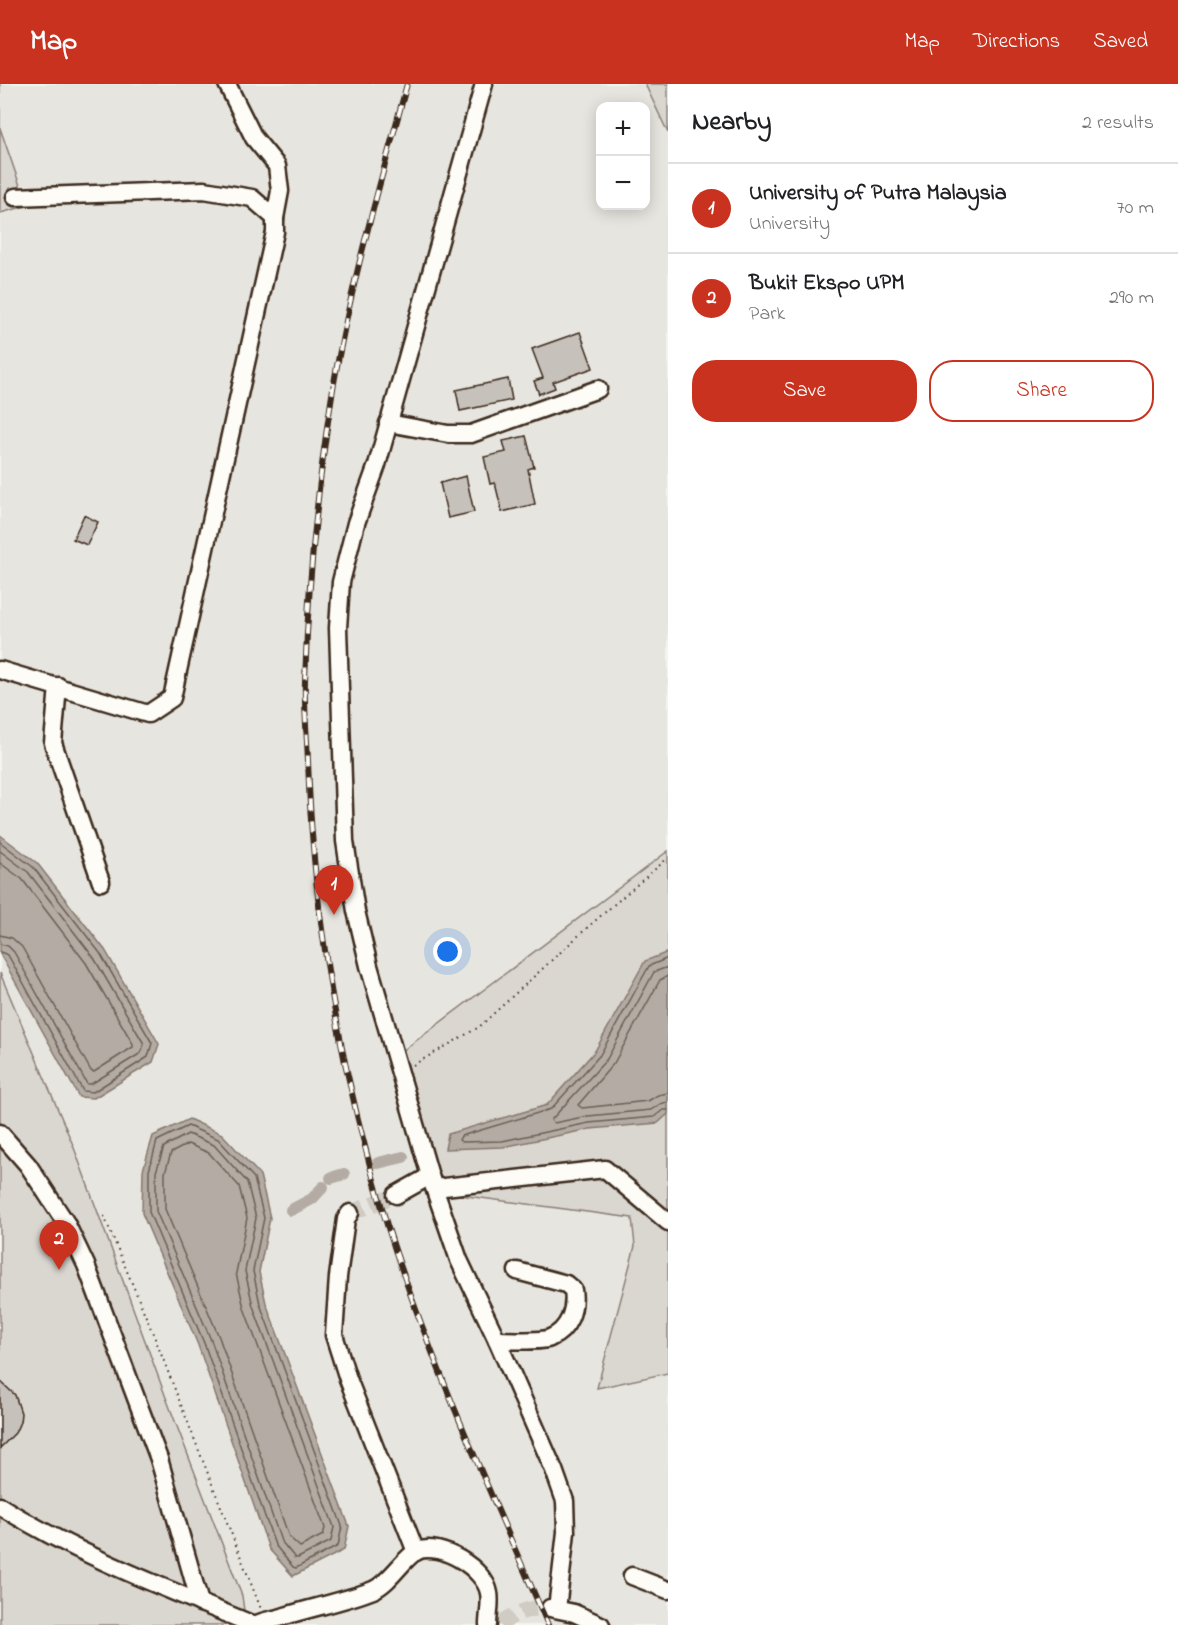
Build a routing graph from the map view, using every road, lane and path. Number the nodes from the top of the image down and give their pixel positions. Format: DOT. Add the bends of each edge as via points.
graph roads {
  1 [pos="227,84"];
  2 [pos="484,84"];
  3 [pos="15,197"];
  4 [pos="275,225"];
  5 [pos="598,389"];
  6 [pos="388,423"];
  7 [pos="0,670"];
  8 [pos="58,686"];
  9 [pos="668,858"];
  10 [pos="101,882"];
  11 [pos="400,1072"];
  12 [pos="0,1133"];
  13 [pos="433,1182"];
  14 [pos="396,1195"];
  15 [pos="350,1213"];
  16 [pos="104,1216"];
  17 [pos="668,1222"];
  18 [pos="517,1271"];
  19 [pos="497,1340"];
  20 [pos="0,1506"];
  21 [pos="416,1552"];
  22 [pos="632,1576"];
  23 [pos="668,1590"];
  24 [pos="200,1603"];
  25 [pos="258,1623"];
  26 [pos="488,1625"];
  27 [pos="601,1625"];
  1 -- 4 [label="street" via="254,138 277,166 280,190"];
  2 -- 6 [label="street"];
  3 -- 4 [label="street" via="204,190 252,198"];
  4 -- 8 [label="street" via="172,698 148,714"];
  5 -- 6 [label="street" via="471,434 448,434"];
  6 -- 11 [label="street" via="341,582 338,628 345,841 356,911"];
  7 -- 8 [label="street"];
  8 -- 10 [label="street" via="53,743"];
  9 -- 11 [label="path" via="480,1027"];
  11 -- 13 [label="street"];
  12 -- 24 [label="street" via="28,1165 66,1223 86,1265 159,1460"];
  13 -- 14 [label="street"];
  13 -- 17 [label="street" via="605,1169"];
  13 -- 19 [label="street" via="459,1260"];
  15 -- 21 [label="street" via="338,1277 334,1335"];
  16 -- 25 [label="path" via="154,1336"];
  18 -- 19 [label="street" via="566,1284 573,1290 575,1302 567,1325 549,1339"];
  19 -- 27 [label="street" via="565,1501 566,1532 553,1608"];
  20 -- 24 [label="street" via="33,1527"];
  21 -- 25 [label="street" via="375,1590"];
  21 -- 26 [label="street" via="432,1548 458,1557 482,1577 489,1593"];
  22 -- 23 [label="street"];
  24 -- 25 [label="street"];
}
